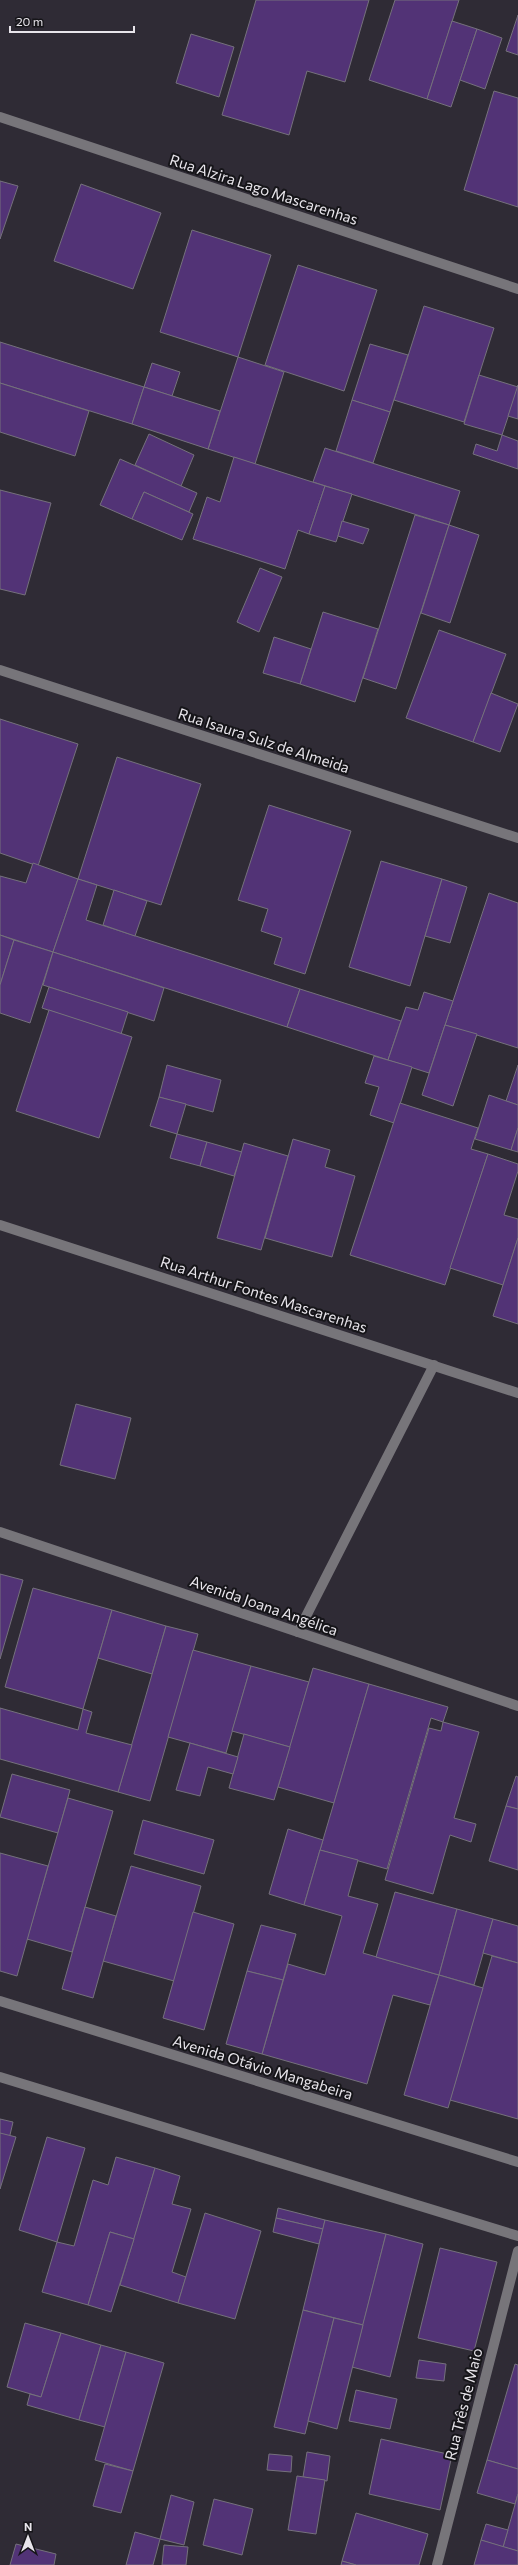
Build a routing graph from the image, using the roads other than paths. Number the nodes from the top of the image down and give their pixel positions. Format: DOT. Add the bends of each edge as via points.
graph roads {
  1 [pos="0,117"];
  2 [pos="518,289"];
  3 [pos="0,670"];
  4 [pos="518,838"];
  5 [pos="0,1225"];
  6 [pos="434,1365"];
  7 [pos="518,1393"];
  8 [pos="0,1532"];
  9 [pos="298,1632"];
  10 [pos="518,1706"];
  11 [pos="0,2001"];
  12 [pos="0,2077"];
  13 [pos="518,2162"];
  14 [pos="518,2236"];
  15 [pos="518,2250"];
  16 [pos="437,2565"];
  1 -- 2 [label="street, Rua Alzira Lago Mascarenhas"];
  3 -- 4 [label="street, Rua Isaura Sulz de Almeida"];
  5 -- 6 [label="street, Rua Arthur Fontes Mascarenhas"];
  6 -- 7 [label="street, Rua Arthur Fontes Mascarenhas"];
  6 -- 9 [label="street"];
  8 -- 9 [label="street, Avenida Joana Angélica"];
  9 -- 10 [label="street, Avenida Joana Angélica"];
  11 -- 13 [label="street, Avenida Otávio Mangabeira"];
  12 -- 14 [label="street"];
  15 -- 16 [label="street, Rua Três de Maio"];
}
